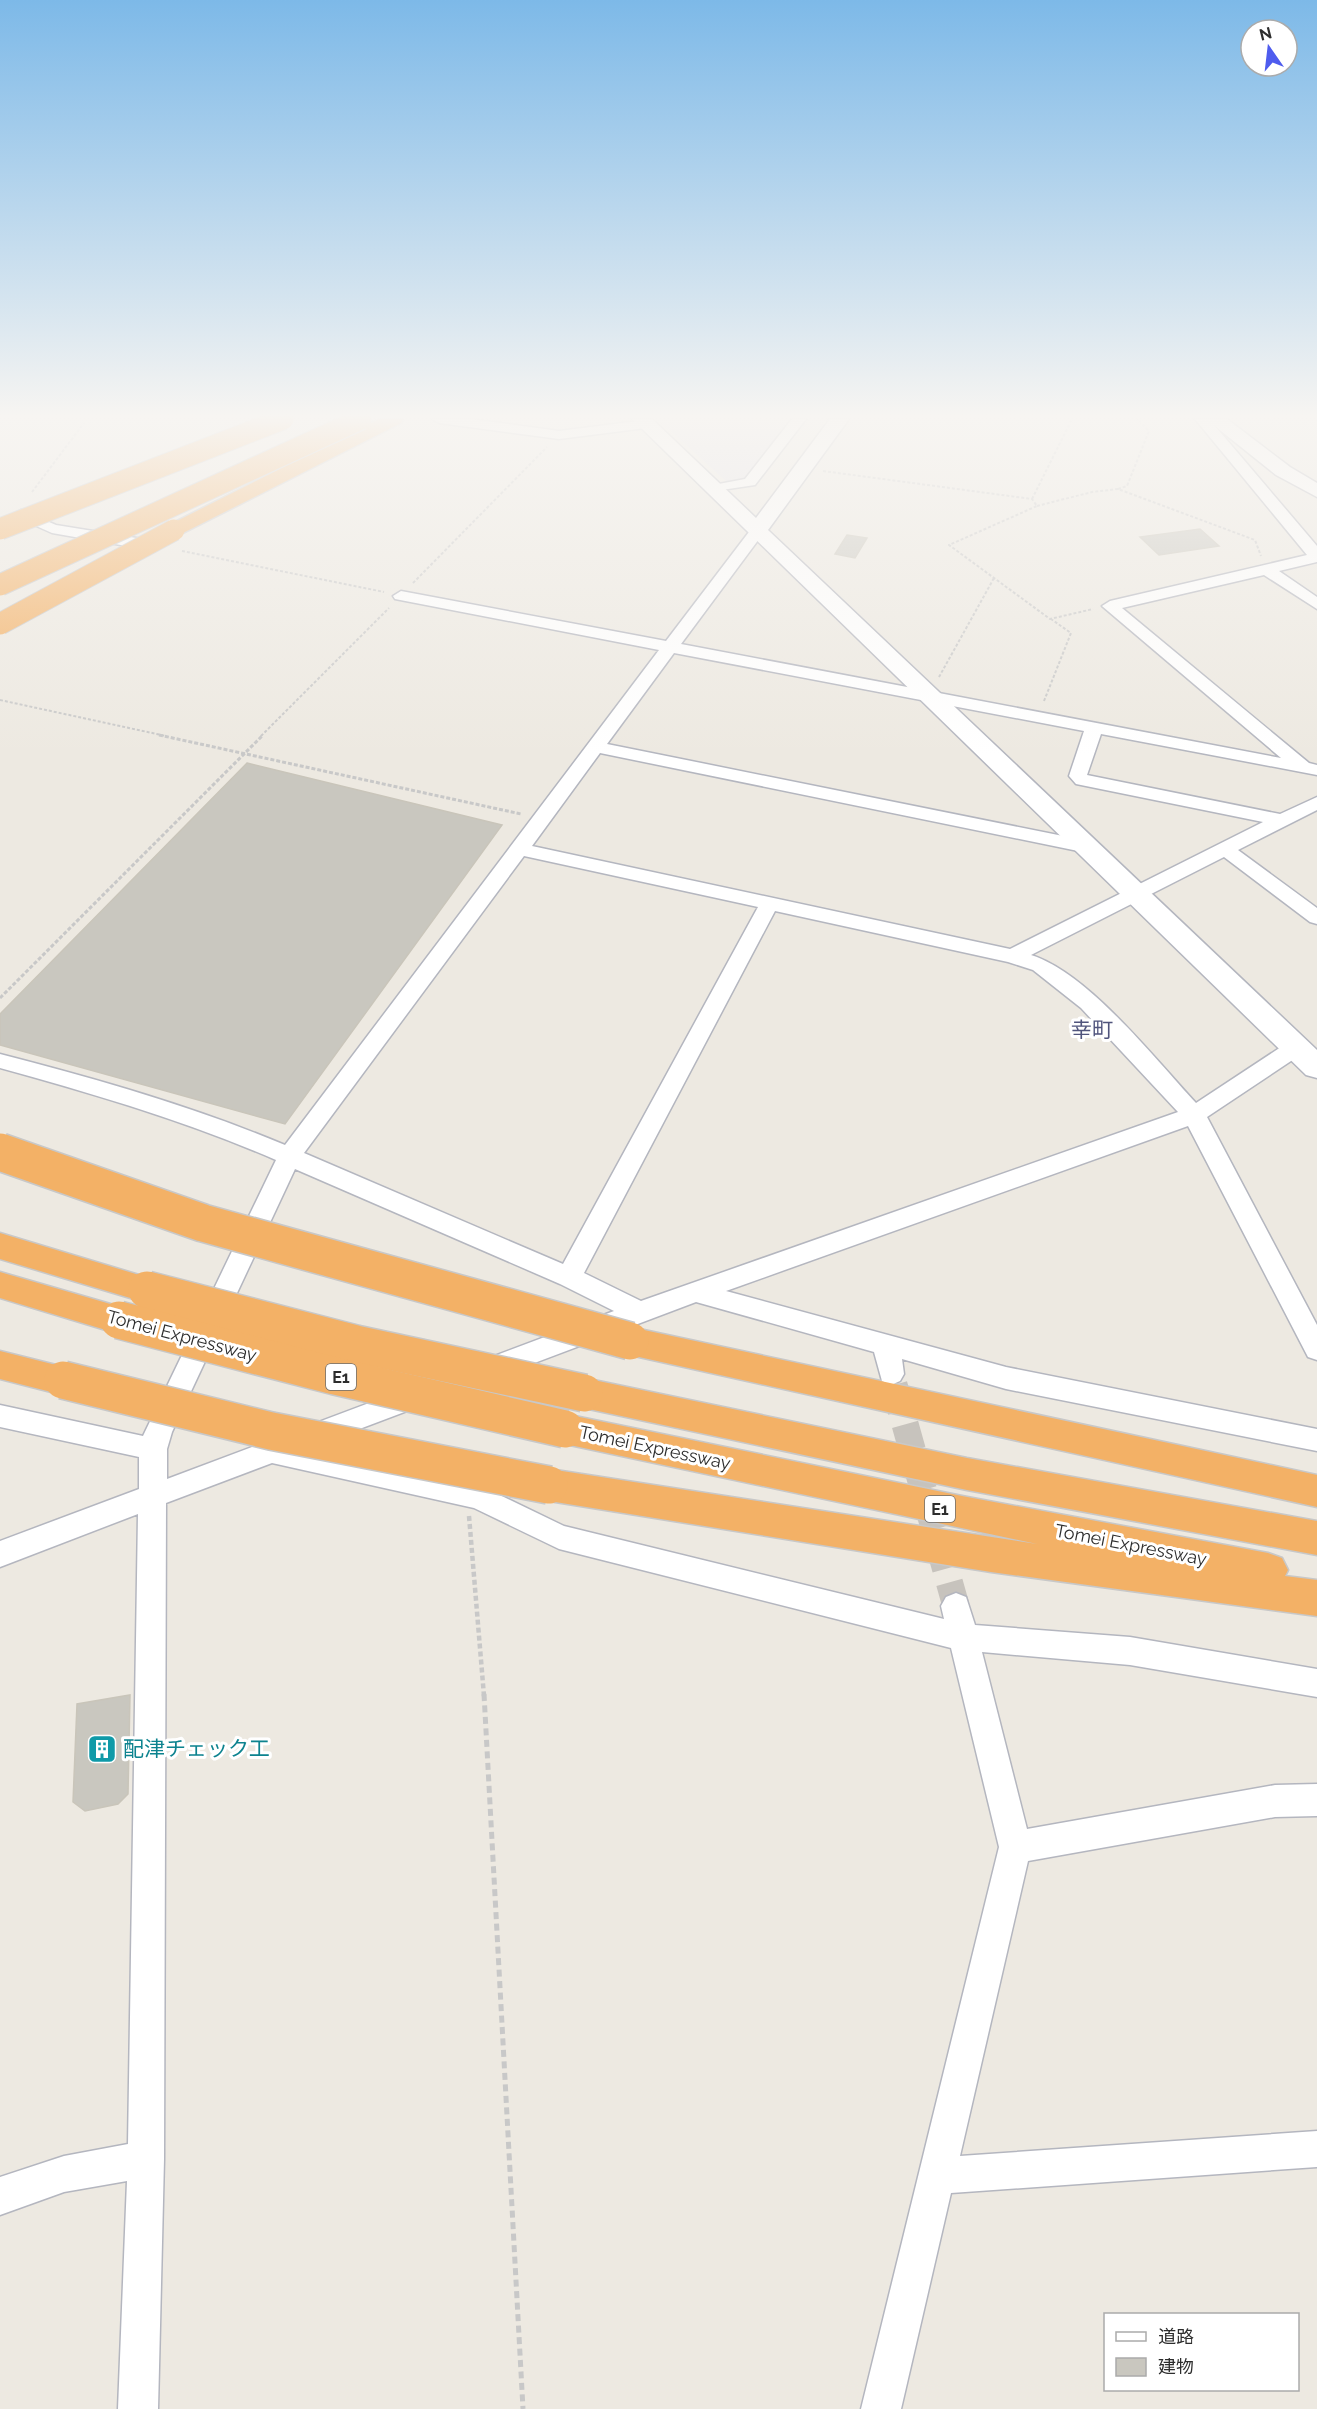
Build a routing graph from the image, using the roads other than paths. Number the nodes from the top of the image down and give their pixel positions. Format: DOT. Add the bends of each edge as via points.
graph roads {
  1 [pos="16,531"];
  2 [pos="67,531"];
  3 [pos="75,531"];
  4 [pos="117,531"];
  5 [pos="171,531"];
  6 [pos="171,531"];
  7 [pos="184,531"];
  8 [pos="757,531"];
  9 [pos="1297,531"];
  10 [pos="0,538"];
  11 [pos="155,546"];
  12 [pos="0,565"];
  13 [pos="1264,568"];
  14 [pos="0,585"];
  15 [pos="401,596"];
  16 [pos="1317,604"];
  17 [pos="0,614"];
  18 [pos="0,623"];
  19 [pos="669,646"];
  20 [pos="927,696"];
  21 [pos="1094,728"];
  22 [pos="598,747"];
  23 [pos="1313,772"];
  24 [pos="1317,803"];
  25 [pos="1284,821"];
  26 [pos="1083,846"];
  27 [pos="521,849"];
  28 [pos="1226,850"];
  29 [pos="1136,894"];
  30 [pos="769,904"];
  31 [pos="1314,912"];
  32 [pos="1012,956"];
  33 [pos="1306,1040"];
  34 [pos="0,1061"];
  35 [pos="1317,1068"];
  36 [pos="1194,1115"];
  37 [pos="0,1129"];
  38 [pos="0,1152"];
  39 [pos="290,1155"];
  40 [pos="0,1246"];
  41 [pos="371,1271"];
  42 [pos="569,1277"];
  43 [pos="0,1285"];
  44 [pos="698,1293"];
  45 [pos="634,1327"];
  46 [pos="886,1345"];
  47 [pos="1317,1350"];
  48 [pos="1,1365"];
  49 [pos="891,1374"];
  50 [pos="0,1416"];
  51 [pos="1317,1440"];
  52 [pos="153,1449"];
  53 [pos="273,1452"];
  54 [pos="1317,1491"];
  55 [pos="154,1496"];
  56 [pos="1317,1538"];
  57 [pos="0,1554"];
  58 [pos="1317,1579"];
  59 [pos="1317,1598"];
  60 [pos="956,1606"];
  61 [pos="962,1637"];
  62 [pos="1317,1683"];
  63 [pos="1317,1800"];
  64 [pos="1015,1848"];
  65 [pos="1317,2148"];
  66 [pos="146,2160"];
  67 [pos="937,2176"];
  68 [pos="0,2196"];
  69 [pos="138,2409"];
  70 [pos="881,2409"];
  1 -- 10 [label="highway, bridge"];
  2 -- 11 [label="street"];
  3 -- 12 [label="highway"];
  4 -- 14 [label="highway, bridge"];
  5 -- 17 [label="highway, bridge"];
  6 -- 18 [label="highway, bridge"];
  7 -- 11 [label="street"];
  8 -- 19 [label="street"];
  8 -- 20 [label="street"];
  9 -- 13 [label="street" via="1315,558"];
  11 -- 18 [label="street"];
  13 -- 16 [label="street"];
  13 -- 23 [label="street" via="1110,606"];
  15 -- 19 [label="street"];
  19 -- 20 [label="street"];
  19 -- 22 [label="street"];
  20 -- 21 [label="street"];
  20 -- 26 [label="street"];
  21 -- 23 [label="street"];
  21 -- 25 [label="street" via="1078,776 1082,780"];
  22 -- 26 [label="street"];
  22 -- 27 [label="street"];
  24 -- 25 [label="street"];
  25 -- 28 [label="street"];
  26 -- 29 [label="street"];
  27 -- 30 [label="street"];
  27 -- 39 [label="street"];
  28 -- 29 [label="street"];
  28 -- 31 [label="street"];
  29 -- 32 [label="street"];
  29 -- 33 [label="street"];
  30 -- 32 [label="street"];
  30 -- 42 [label="street"];
  32 -- 36 [label="street" via="1040,964 1089,1003"];
  33 -- 35 [label="street"];
  33 -- 36 [label="street"];
  34 -- 39 [label="street" via="123,1094"];
  36 -- 44 [label="street"];
  36 -- 47 [label="street"];
  37 -- 41 [label="highway, bridge"];
  38 -- 41 [label="highway, bridge" via="202,1223"];
  39 -- 42 [label="street"];
  39 -- 52 [label="street"];
  40 -- 56 [label="highway, Tomei Expressway / E1, bridge" via="147,1290 356,1344 967,1474"];
  41 -- 45 [label="highway, bridge"];
  42 -- 45 [label="street"];
  43 -- 58 [label="highway, Tomei Expressway / E1, bridge" via="335,1376 565,1429 973,1515"];
  44 -- 45 [label="street"];
  44 -- 46 [label="street"];
  45 -- 53 [label="street"];
  45 -- 54 [label="highway"];
  46 -- 49 [label="street"];
  46 -- 51 [label="street" via="1006,1378"];
  48 -- 59 [label="highway, bridge" via="271,1431 549,1485 991,1556"];
  50 -- 52 [label="street"];
  52 -- 55 [label="street"];
  53 -- 55 [label="street"];
  53 -- 61 [label="street" via="479,1497 559,1537"];
  55 -- 57 [label="street"];
  55 -- 66 [label="street"];
  60 -- 61 [label="street"];
  61 -- 62 [label="street" via="1130,1651"];
  61 -- 64 [label="street"];
  63 -- 64 [label="street" via="1275,1801"];
  64 -- 67 [label="street"];
  65 -- 67 [label="street"];
  66 -- 68 [label="street" via="64,2174"];
  66 -- 69 [label="street"];
  67 -- 70 [label="street"];
}
